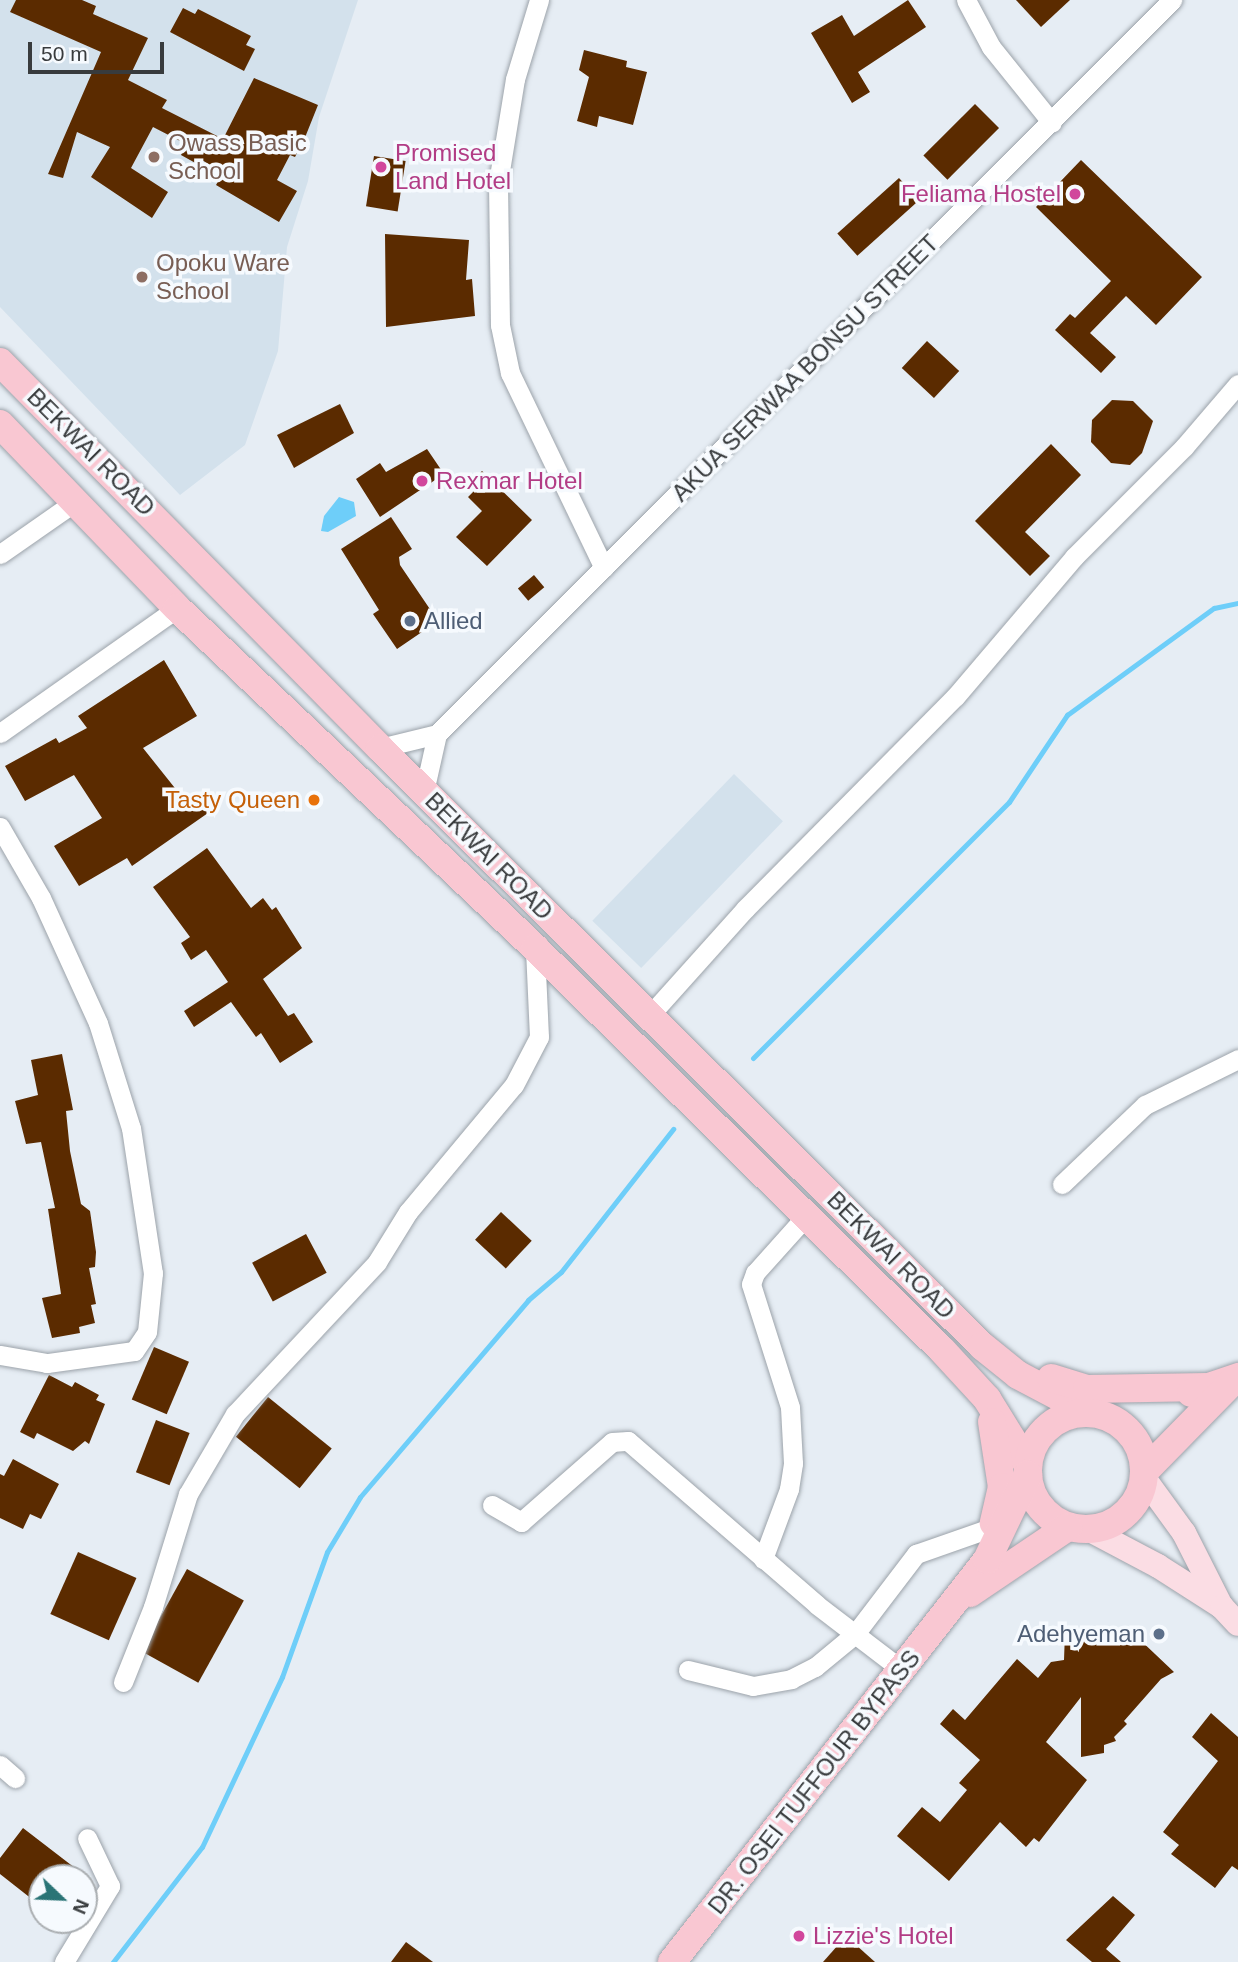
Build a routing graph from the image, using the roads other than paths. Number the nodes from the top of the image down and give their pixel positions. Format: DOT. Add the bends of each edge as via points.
graph roads {
  1 [pos="539,0"];
  2 [pos="966,0"];
  3 [pos="1172,0"];
  4 [pos="1052,123"];
  5 [pos="0,362"];
  6 [pos="1238,384"];
  7 [pos="0,424"];
  8 [pos="72,434"];
  9 [pos="40,465"];
  10 [pos="76,501"];
  11 [pos="0,554"];
  12 [pos="604,568"];
  13 [pos="177,608"];
  14 [pos="0,733"];
  15 [pos="437,734"];
  16 [pos="380,748"];
  17 [pos="424,792"];
  18 [pos="0,827"];
  19 [pos="535,948"];
  20 [pos="649,1016"];
  21 [pos="1238,1059"];
  22 [pos="1062,1184"];
  23 [pos="807,1215"];
  24 [pos="982,1346"];
  25 [pos="0,1355"];
  26 [pos="1228,1381"];
  27 [pos="987,1399"];
  28 [pos="1093,1414"];
  29 [pos="1028,1469"];
  30 [pos="1144,1475"];
  31 [pos="492,1505"];
  32 [pos="993,1528"];
  33 [pos="1078,1528"];
  34 [pos="763,1559"];
  35 [pos="961,1594"];
  36 [pos="1230,1615"];
  37 [pos="855,1634"];
  38 [pos="688,1670"];
  39 [pos="902,1670"];
  40 [pos="123,1682"];
  41 [pos="87,1838"];
  42 [pos="64,1962"];
  43 [pos="672,1962"];
  1 -- 12 [label="street" via="515,79 498,183 500,325 514,384"];
  2 -- 4 [label="street" via="991,47"];
  3 -- 4 [label="street, AKUA SERWAA BONSU STREET"];
  4 -- 12 [label="street, AKUA SERWAA BONSU STREET"];
  5 -- 8 [label="highway, BEKWAI ROAD"];
  6 -- 20 [label="street" via="1184,447 1074,557 955,697 745,909"];
  7 -- 9 [label="highway, BEKWAI ROAD"];
  8 -- 9 [label="highway"];
  8 -- 16 [label="highway, BEKWAI ROAD"];
  9 -- 10 [label="highway, BEKWAI ROAD"];
  10 -- 11 [label="street"];
  10 -- 13 [label="highway, BEKWAI ROAD"];
  12 -- 15 [label="street, AKUA SERWAA BONSU STREET"];
  13 -- 14 [label="street"];
  13 -- 19 [label="highway, BEKWAI ROAD"];
  15 -- 16 [label="street"];
  15 -- 17 [label="street"];
  16 -- 17 [label="highway, BEKWAI ROAD"];
  17 -- 20 [label="highway, BEKWAI ROAD"];
  18 -- 25 [label="street" via="41,898 98,1023 131,1128 153,1273 146,1332 134,1351 47,1363"];
  19 -- 23 [label="highway, BEKWAI ROAD"];
  19 -- 40 [label="street" via="540,1030 514,1085 408,1212 377,1262 235,1415 188,1494"];
  20 -- 24 [label="highway, BEKWAI ROAD"];
  21 -- 22 [label="street" via="1145,1105"];
  23 -- 27 [label="highway, BEKWAI ROAD"];
  23 -- 34 [label="street" via="755,1273 751,1284 790,1407 793,1463 789,1489"];
  24 -- 26 [label="highway" via="1087,1389"];
  24 -- 28 [label="highway, BEKWAI ROAD" via="1018,1375"];
  26 -- 28 [label="highway"];
  26 -- 30 [label="highway"];
  27 -- 29 [label="highway, BEKWAI ROAD"];
  27 -- 32 [label="highway" via="1000,1451 1002,1487"];
  28 -- 29 [label="highway" via="1072,1415 1049,1427 1033,1448"];
  28 -- 30 [label="highway" via="1115,1421 1130,1434 1140,1451"];
  29 -- 33 [label="highway" via="1034,1497 1048,1515"];
  29 -- 35 [label="highway, DR. OSEI TUFFOUR BYPASS" via="993,1551"];
  30 -- 33 [label="highway" via="1131,1508 1104,1527"];
  30 -- 36 [label="main road" via="1184,1533"];
  31 -- 34 [label="street" via="521,1522 612,1442 628,1441"];
  32 -- 35 [label="highway"];
  32 -- 37 [label="street" via="916,1554"];
  33 -- 35 [label="highway, DR. OSEI TUFFOUR BYPASS"];
  33 -- 36 [label="main road" via="1145,1557"];
  34 -- 37 [label="street"];
  35 -- 39 [label="highway, DR. OSEI TUFFOUR BYPASS"];
  37 -- 38 [label="street" via="815,1667 791,1679 753,1686"];
  37 -- 39 [label="street"];
  39 -- 43 [label="highway, DR. OSEI TUFFOUR BYPASS"];
  41 -- 42 [label="street" via="110,1886"];
}
